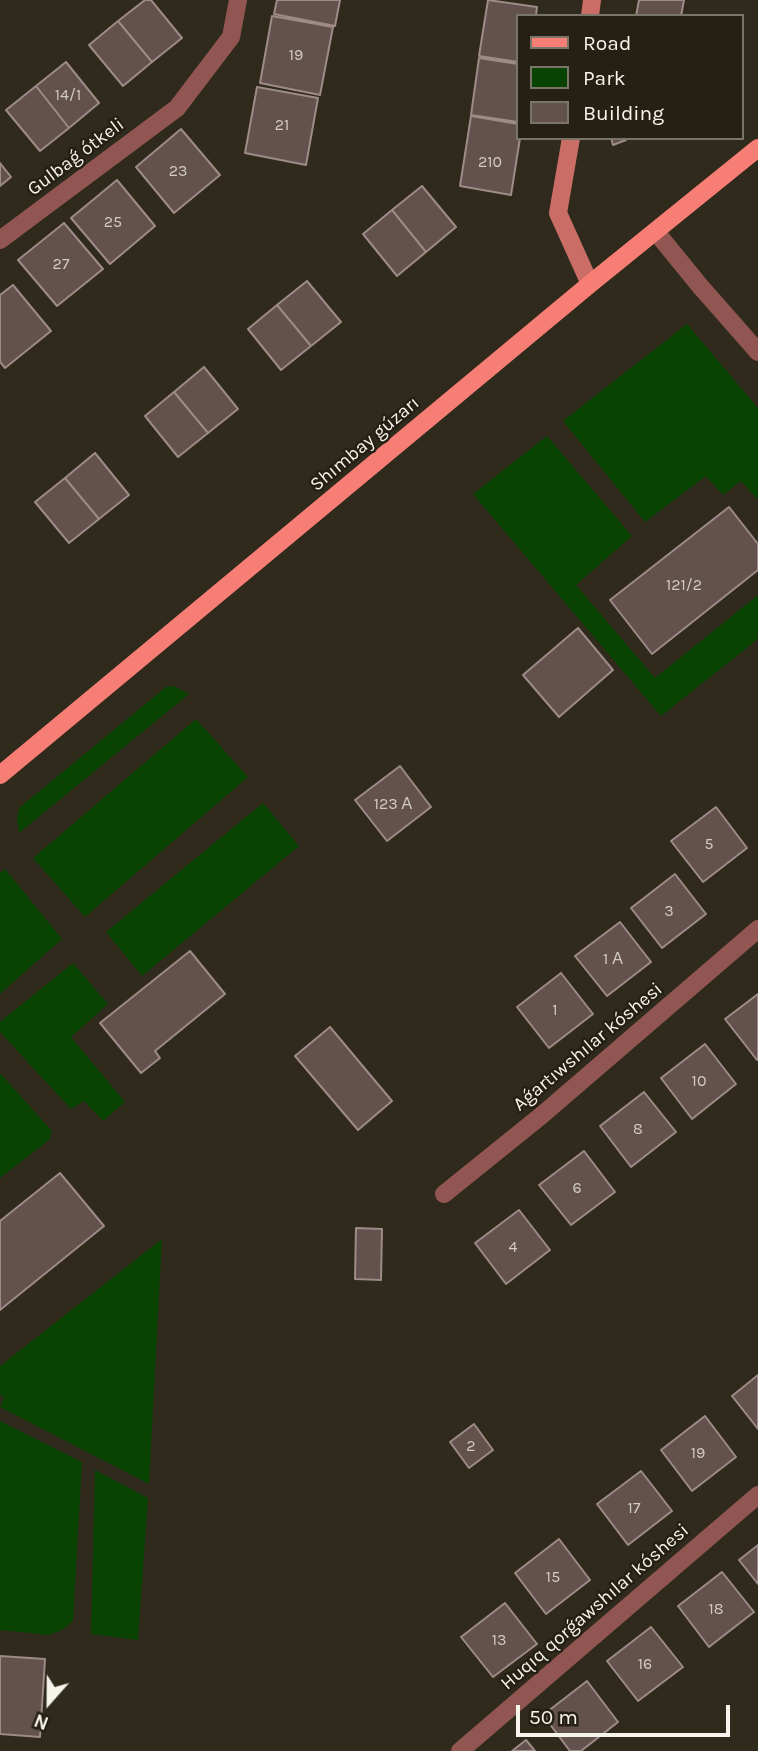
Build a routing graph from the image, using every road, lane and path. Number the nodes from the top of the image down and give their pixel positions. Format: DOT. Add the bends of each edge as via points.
graph roads {
  1 [pos="238,0"];
  2 [pos="571,140"];
  3 [pos="758,148"];
  4 [pos="656,232"];
  5 [pos="0,240"];
  6 [pos="590,284"];
  7 [pos="758,352"];
  8 [pos="0,775"];
  9 [pos="758,929"];
  10 [pos="444,1194"];
  11 [pos="758,1495"];
  12 [pos="460,1751"];
  1 -- 5 [label="street, Gulbaǵ ótkeli" via="232,37 177,108"];
  2 -- 6 [label="street" via="558,213"];
  3 -- 4 [label="main road, Shımbay gúzarı"];
  4 -- 6 [label="main road, Shımbay gúzarı"];
  4 -- 7 [label="street"];
  6 -- 8 [label="main road, Shımbay gúzarı"];
  9 -- 10 [label="street, Aǵartıwshılar kóshesi"];
  11 -- 12 [label="street, Huqıq qorǵawshılar kóshesi"];
}
